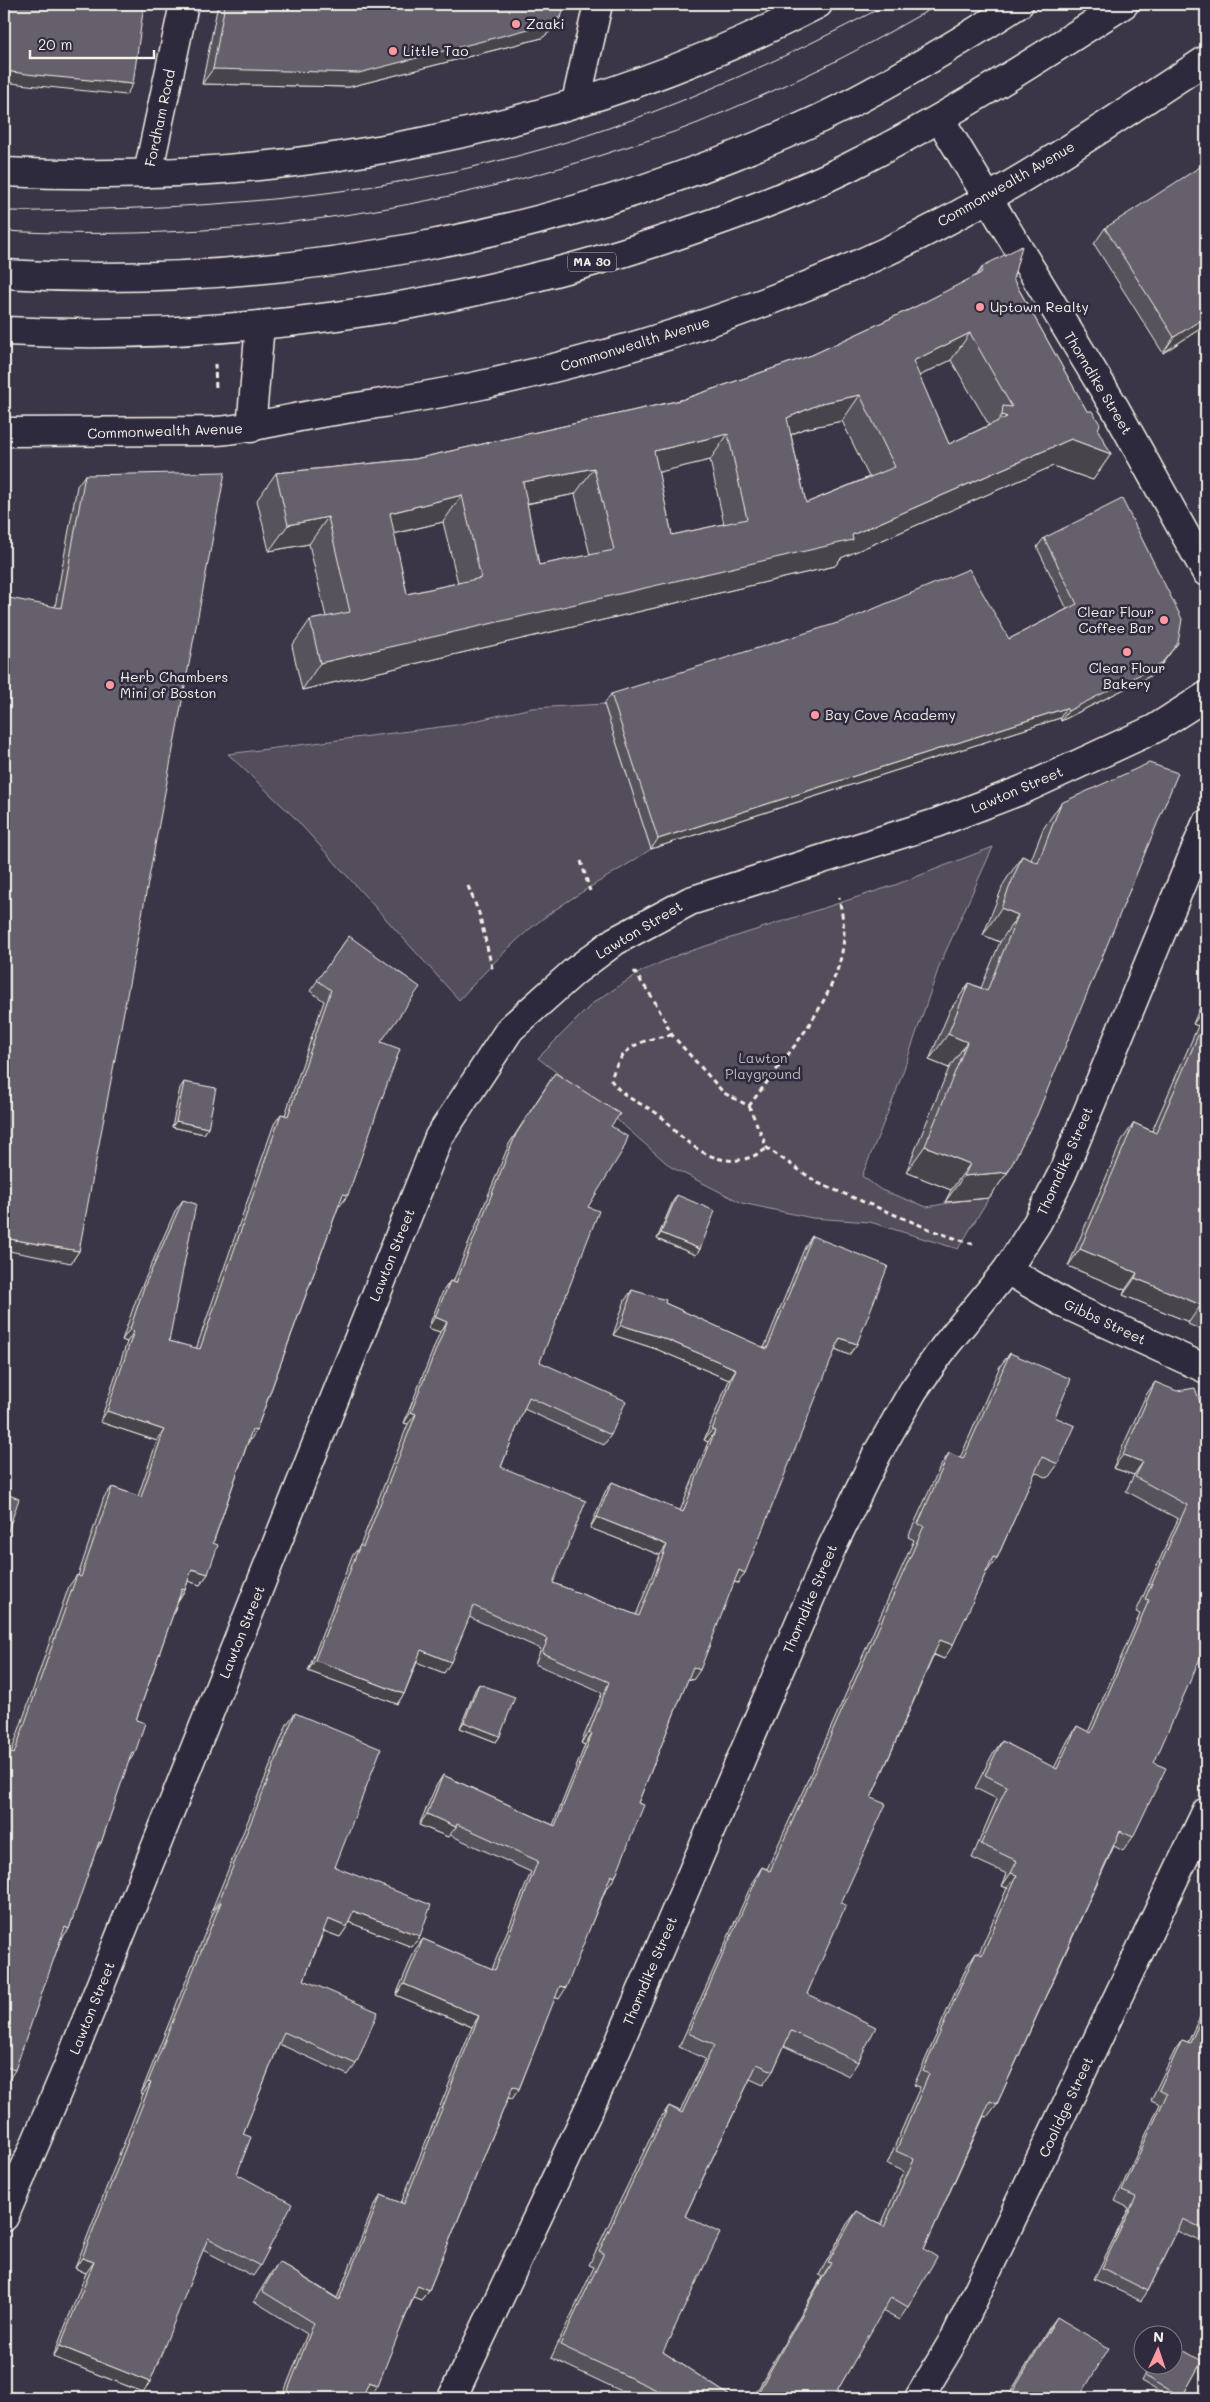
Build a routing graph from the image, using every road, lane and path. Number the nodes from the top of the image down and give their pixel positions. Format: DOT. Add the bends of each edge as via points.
graph roads {
  1 [pos="184,4"];
  2 [pos="598,4"];
  3 [pos="818,4"];
  4 [pos="1019,4"];
  5 [pos="1124,4"];
  6 [pos="1206,60"];
  7 [pos="576,102"];
  8 [pos="940,119"];
  9 [pos="4,172"];
  10 [pos="148,173"];
  11 [pos="987,198"];
  12 [pos="4,274"];
  13 [pos="260,325"];
  14 [pos="4,331"];
  15 [pos="215,358"];
  16 [pos="216,395"];
  17 [pos="250,428"];
  18 [pos="4,432"];
  19 [pos="1206,572"];
  20 [pos="1206,696"];
  21 [pos="1206,824"];
  22 [pos="582,860"];
  23 [pos="468,886"];
  24 [pos="590,891"];
  25 [pos="839,897"];
  26 [pos="632,968"];
  27 [pos="493,972"];
  28 [pos="672,1035"];
  29 [pos="749,1106"];
  30 [pos="767,1148"];
  31 [pos="976,1245"];
  32 [pos="1007,1270"];
  33 [pos="1206,1369"];
  34 [pos="1206,1812"];
  35 [pos="4,2217"];
  36 [pos="456,2397"];
  37 [pos="918,2398"];
  1 -- 10 [label="street, Fordham Road"];
  2 -- 7 [label="street"];
  3 -- 7 [label="street" via="709,55"];
  4 -- 12 [label="street" via="950,47 820,118 676,176 530,221 454,239 308,264 159,275"];
  5 -- 8 [label="street, MA 30"];
  6 -- 11 [label="street, Commonwealth Avenue"];
  7 -- 10 [label="street" via="450,135 363,153 296,163"];
  8 -- 11 [label="street, Thorndike Street"];
  8 -- 13 [label="street, MA 30" via="845,169 769,202 619,255 510,284 390,310"];
  9 -- 10 [label="street"];
  11 -- 17 [label="street, Commonwealth Avenue" via="885,252 803,287 646,342 486,384"];
  11 -- 19 [label="street, Thorndike Street" via="1115,408"];
  13 -- 14 [label="street, MA 30" via="112,334"];
  13 -- 17 [label="street"];
  15 -- 16 [label="path"];
  17 -- 18 [label="street, Commonwealth Avenue"];
  20 -- 35 [label="street, Lawton Street" via="1154,729 1022,790 936,823 690,901 615,941 575,971 510,1030 439,1137 70,2064"];
  21 -- 32 [label="street, Thorndike Street" via="1062,1174 1037,1223"];
  22 -- 24 [label="path"];
  23 -- 27 [label="path" via="479,913"];
  25 -- 29 [label="path" via="844,935 837,970 822,1006"];
  26 -- 28 [label="path"];
  28 -- 29 [label="path" via="724,1092"];
  28 -- 30 [label="path" via="651,1038 632,1046 616,1063 611,1080 620,1093 664,1118 676,1133 704,1154 730,1161 753,1158"];
  29 -- 30 [label="path"];
  30 -- 31 [label="path" via="818,1183"];
  32 -- 33 [label="street, Gibbs Street" via="1067,1305"];
  32 -- 36 [label="street, Thorndike Street" via="913,1390 877,1454 832,1547 611,2062"];
  34 -- 37 [label="street, Coolidge Street" via="956,2336"];
}
